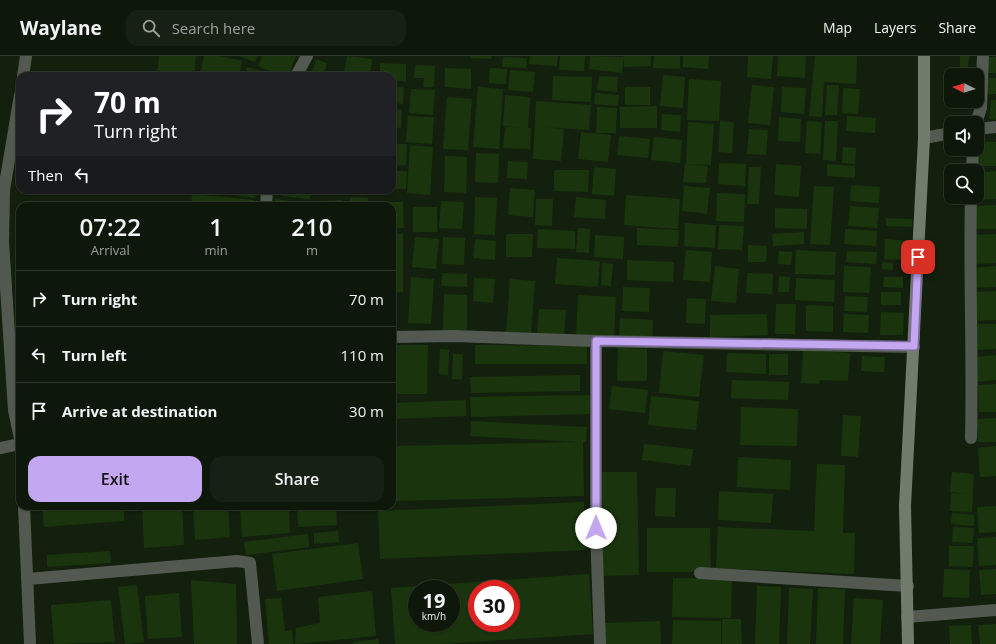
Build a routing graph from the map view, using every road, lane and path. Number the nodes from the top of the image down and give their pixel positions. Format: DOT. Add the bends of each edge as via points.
graph roads {
  1 [pos="26,56"];
  2 [pos="306,56"];
  3 [pos="924,56"];
  4 [pos="983,56"];
  5 [pos="24,72"];
  6 [pos="298,72"];
  7 [pos="978,116"];
  8 [pos="16,119"];
  9 [pos="996,127"];
  10 [pos="984,128"];
  11 [pos="944,134"];
  12 [pos="924,138"];
  13 [pos="971,204"];
  14 [pos="396,337"];
  15 [pos="596,341"];
  16 [pos="914,346"];
  17 [pos="16,420"];
  18 [pos="971,438"];
  19 [pos="16,445"];
  20 [pos="0,448"];
  21 [pos="24,510"];
  22 [pos="700,573"];
  23 [pos="28,579"];
  24 [pos="908,586"];
  25 [pos="996,610"];
  26 [pos="907,617"];
  27 [pos="30,644"];
  28 [pos="258,644"];
  29 [pos="600,644"];
  30 [pos="908,644"];
  1 -- 5 [label="street"];
  2 -- 6 [label="street"];
  3 -- 12 [label="main road"];
  4 -- 7 [label="street" via="981,108"];
  8 -- 17 [label="street" via="4,190 3,242"];
  9 -- 10 [label="street"];
  11 -- 12 [label="street"];
  12 -- 16 [label="main road"];
  13 -- 18 [label="street" via="973,370"];
  14 -- 15 [label="street" via="455,336"];
  15 -- 16 [label="street"];
  15 -- 29 [label="street" via="596,528"];
  16 -- 24 [label="main road" via="906,506"];
  19 -- 20 [label="street"];
  21 -- 23 [label="street"];
  22 -- 24 [label="street"];
  23 -- 27 [label="street"];
  23 -- 28 [label="street" via="237,561 250,563"];
  24 -- 26 [label="main road"];
  25 -- 26 [label="street"];
  26 -- 30 [label="main road"];
}
